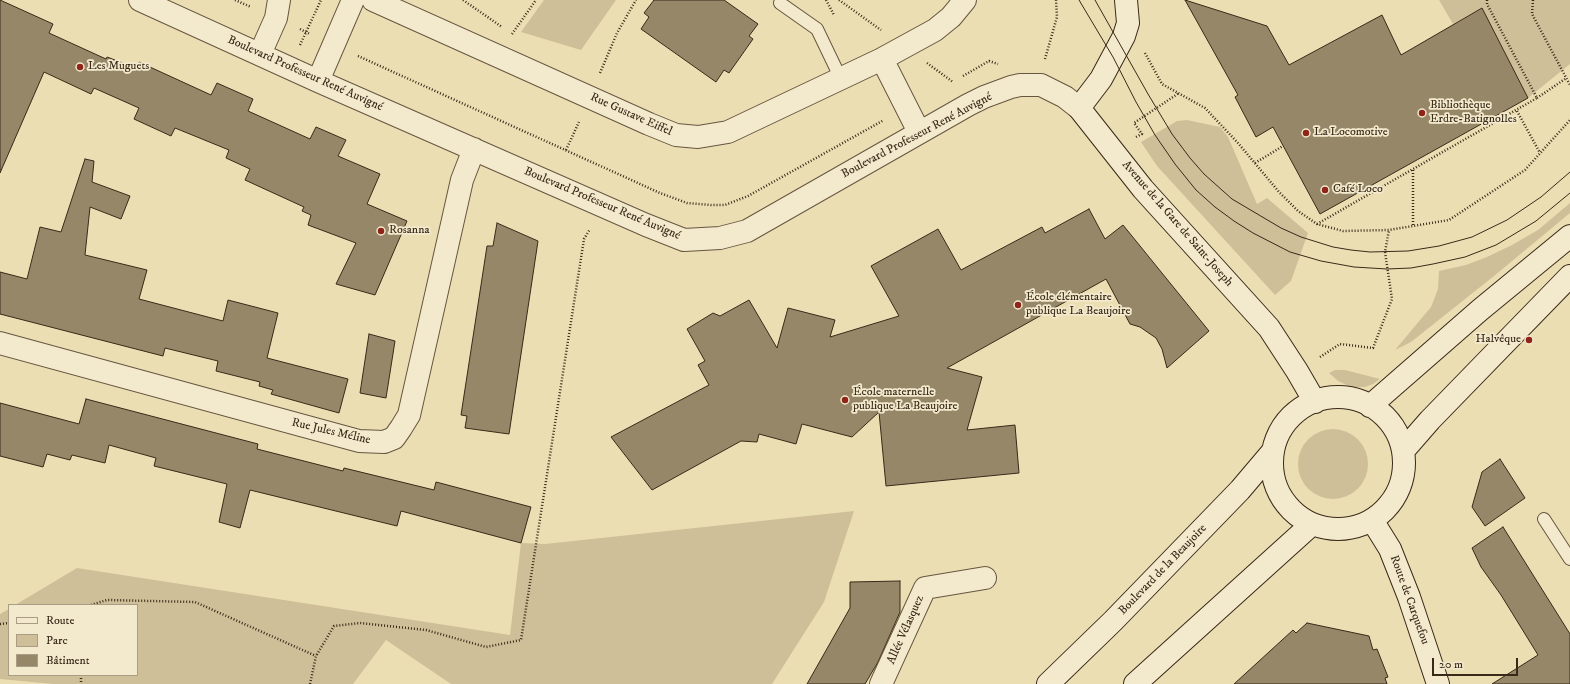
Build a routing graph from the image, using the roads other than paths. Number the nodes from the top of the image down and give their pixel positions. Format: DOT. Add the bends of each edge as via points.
graph roads {
  1 [pos="140,0"];
  2 [pos="279,0"];
  3 [pos="353,0"];
  4 [pos="373,0"];
  5 [pos="965,0"];
  6 [pos="1126,0"];
  7 [pos="780,3"];
  8 [pos="260,54"];
  9 [pos="882,59"];
  10 [pos="841,79"];
  11 [pos="318,81"];
  12 [pos="1079,108"];
  13 [pos="919,132"];
  14 [pos="474,149"];
  15 [pos="1570,236"];
  16 [pos="1570,276"];
  17 [pos="0,343"];
  18 [pos="1315,402"];
  19 [pos="1370,406"];
  20 [pos="1273,451"];
  21 [pos="1403,451"];
  22 [pos="1544,519"];
  23 [pos="1372,520"];
  24 [pos="1312,524"];
  25 [pos="1570,559"];
  26 [pos="985,578"];
  27 [pos="881,684"];
  28 [pos="1048,684"];
  29 [pos="1135,684"];
  30 [pos="1438,684"];
  1 -- 8 [label="street, Boulevard Professeur René Auvigné"];
  2 -- 8 [label="street" via="276,18"];
  3 -- 11 [label="street"];
  4 -- 10 [label="street, Rue Gustave Eiffel" via="676,135 698,137 728,132"];
  5 -- 9 [label="street, Rue Gustave Eiffel" via="951,17 935,30"];
  6 -- 12 [label="street" via="1128,23 1120,44 1101,79"];
  7 -- 10 [label="lane" via="817,29"];
  8 -- 11 [label="street, Boulevard Professeur René Auvigné"];
  9 -- 10 [label="street, Rue Gustave Eiffel"];
  9 -- 13 [label="street"];
  11 -- 14 [label="street, Boulevard Professeur René Auvigné"];
  12 -- 13 [label="street, Boulevard Professeur René Auvigné" via="1054,90 1041,85 1020,85 984,97"];
  12 -- 18 [label="street, Avenue de la Gare de Saint-Joseph" via="1143,189 1269,328"];
  13 -- 14 [label="street, Boulevard Professeur René Auvigné" via="747,231 720,238 684,240 646,226"];
  14 -- 17 [label="street, Rue Jules Méline" via="462,180 409,415 394,438 384,442 360,441"];
  15 -- 19 [label="street"];
  16 -- 21 [label="street"];
  18 -- 19 [label="street" via="1342,397"];
  18 -- 20 [label="street" via="1299,410 1289,419 1280,432"];
  19 -- 21 [label="street" via="1383,414 1392,425"];
  20 -- 24 [label="street" via="1272,471 1277,489 1289,508"];
  20 -- 28 [label="street, Boulevard de la Beaujoire" via="1240,490"];
  21 -- 23 [label="street" via="1404,470 1399,489 1387,508"];
  22 -- 25 [label="lane"];
  23 -- 24 [label="street" via="1359,526 1338,529"];
  23 -- 30 [label="street, Route de Carquefou" via="1390,549"];
  24 -- 29 [label="street"];
  26 -- 27 [label="street, Allée Vélasquez" via="925,588"];
}
